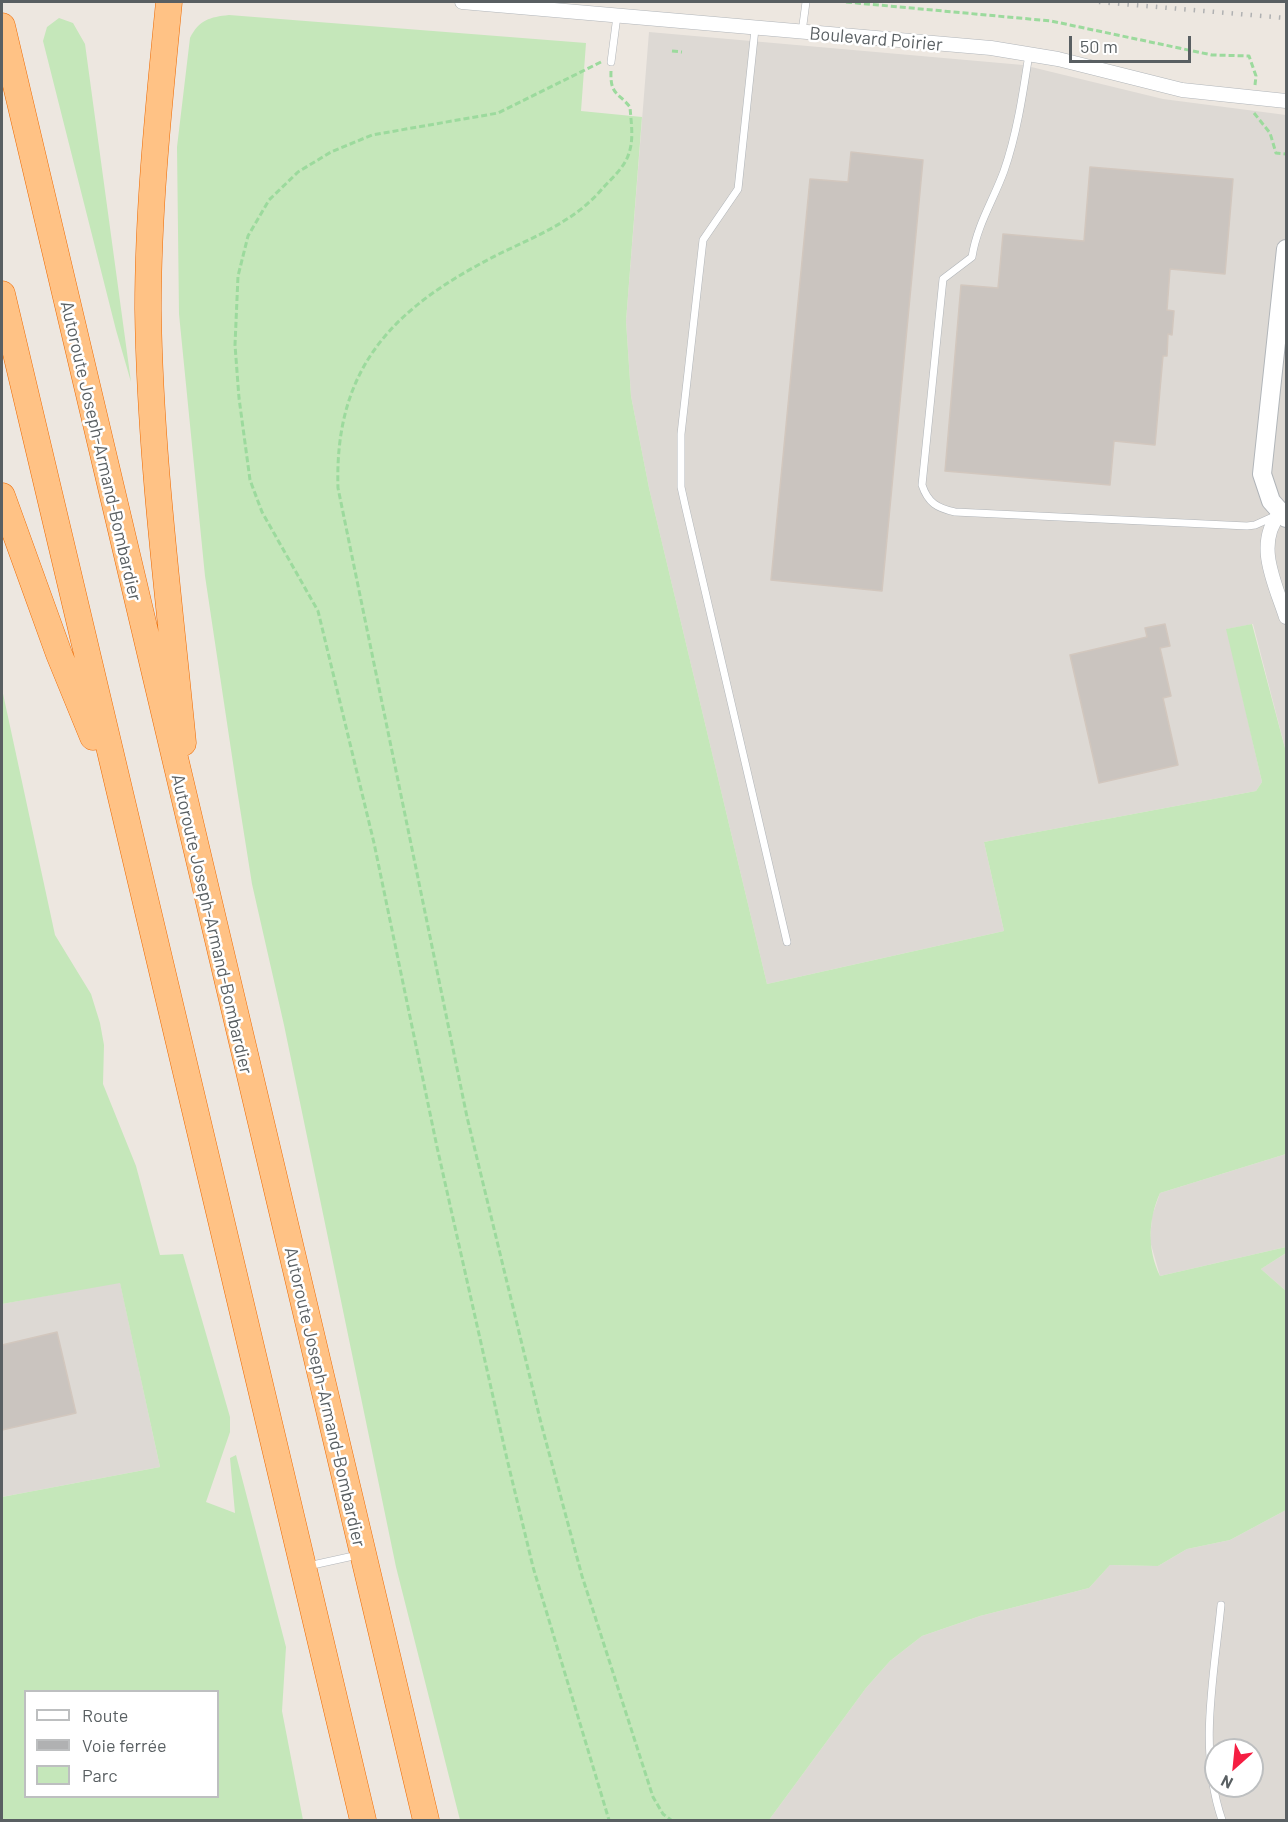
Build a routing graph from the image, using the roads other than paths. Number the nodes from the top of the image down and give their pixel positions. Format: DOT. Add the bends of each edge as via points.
graph roads {
  1 [pos="169,2"];
  2 [pos="462,2"];
  3 [pos="806,2"];
  4 [pos="617,16"];
  5 [pos="755,29"];
  6 [pos="3,32"];
  7 [pos="802,32"];
  8 [pos="1029,54"];
  9 [pos="611,62"];
  10 [pos="1287,101"];
  11 [pos="1287,249"];
  12 [pos="2,294"];
  13 [pos="2,496"];
  14 [pos="1283,515"];
  15 [pos="1287,617"];
  16 [pos="123,808"];
  17 [pos="192,839"];
  18 [pos="787,942"];
  19 [pos="362,1554"];
  20 [pos="302,1567"];
  21 [pos="1221,1605"];
  22 [pos="363,1821"];
  23 [pos="426,1821"];
  24 [pos="1222,1821"];
  1 -- 17 [label="highway" via="152,195 149,328 155,468"];
  2 -- 4 [label="street, Boulevard Poirier"];
  3 -- 7 [label="lane"];
  4 -- 5 [label="street, Boulevard Poirier"];
  4 -- 9 [label="lane"];
  5 -- 7 [label="street, Boulevard Poirier"];
  5 -- 18 [label="lane" via="738,189 702,240 681,465 685,505"];
  6 -- 17 [label="highway, Autoroute Joseph-Armand-Bombardier"];
  7 -- 8 [label="street, Boulevard Poirier"];
  8 -- 10 [label="street, Boulevard Poirier" via="1182,90"];
  8 -- 14 [label="lane" via="1008,157 980,223 972,257 943,279 922,485 926,497 932,504 955,512 1227,525 1255,525"];
  11 -- 14 [label="street" via="1262,474 1267,494"];
  12 -- 16 [label="highway"];
  13 -- 16 [label="highway" via="59,654"];
  14 -- 15 [label="street" via="1270,528 1266,547"];
  16 -- 20 [label="highway"];
  17 -- 19 [label="highway, Autoroute Joseph-Armand-Bombardier"];
  19 -- 20 [label="lane"];
  19 -- 23 [label="highway, Autoroute Joseph-Armand-Bombardier"];
  20 -- 22 [label="highway"];
  21 -- 24 [label="lane" via="1208,1741 1210,1774"];
}
